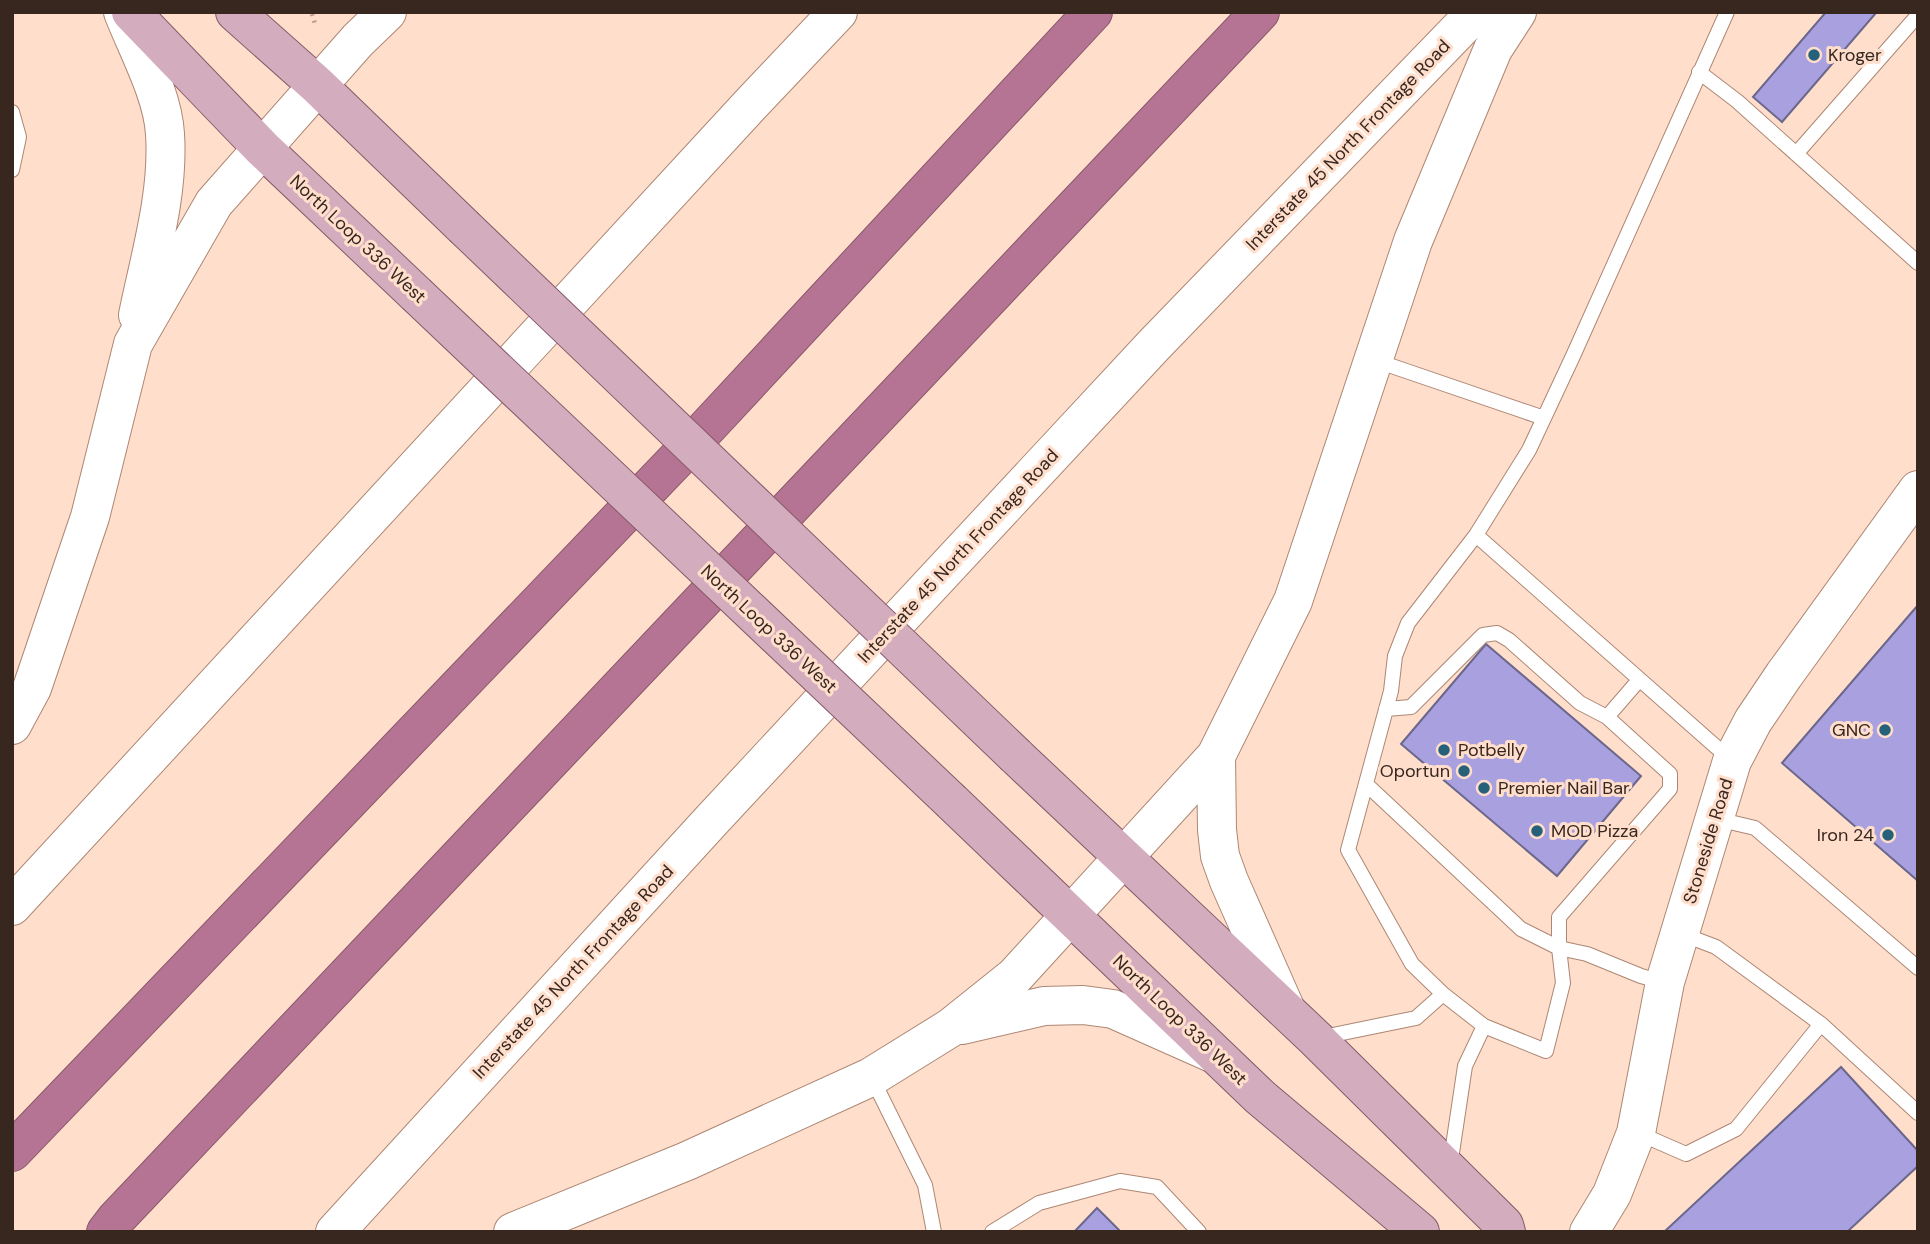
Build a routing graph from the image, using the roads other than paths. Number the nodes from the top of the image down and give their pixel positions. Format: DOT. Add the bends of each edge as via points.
graph roads {
  1 [pos="122,12"];
  2 [pos="131,12"];
  3 [pos="235,12"];
  4 [pos="387,12"];
  5 [pos="838,12"];
  6 [pos="1093,12"];
  7 [pos="1260,12"];
  8 [pos="1476,12"];
  9 [pos="1517,12"];
  10 [pos="1727,12"];
  11 [pos="1918,15"];
  12 [pos="1699,72"];
  13 [pos="317,85"];
  14 [pos="12,111"];
  15 [pos="262,148"];
  16 [pos="1796,154"];
  17 [pos="12,170"];
  18 [pos="1918,263"];
  19 [pos="133,344"];
  20 [pos="1372,360"];
  21 [pos="1544,418"];
  22 [pos="1918,490"];
  23 [pos="1476,535"];
  24 [pos="1639,680"];
  25 [pos="1386,709"];
  26 [pos="1607,717"];
  27 [pos="12,725"];
  28 [pos="1216,756"];
  29 [pos="1732,761"];
  30 [pos="1366,784"];
  31 [pos="1715,818"];
  32 [pos="1122,858"];
  33 [pos="12,906"];
  34 [pos="1071,914"];
  35 [pos="1679,933"];
  36 [pos="1559,948"];
  37 [pos="1918,968"];
  38 [pos="1665,982"];
  39 [pos="1443,994"];
  40 [pos="1286,1010"];
  41 [pos="1821,1024"];
  42 [pos="1484,1026"];
  43 [pos="950,1028"];
  44 [pos="1316,1039"];
  45 [pos="1217,1056"];
  46 [pos="871,1077"];
  47 [pos="1918,1113"];
  48 [pos="1636,1133"];
  49 [pos="12,1153"];
  50 [pos="1450,1172"];
  51 [pos="1419,1231"];
  52 [pos="106,1232"];
  53 [pos="335,1232"];
  54 [pos="513,1232"];
  55 [pos="934,1232"];
  56 [pos="992,1232"];
  57 [pos="1199,1232"];
  58 [pos="1506,1232"];
  59 [pos="1589,1232"];
  1 -- 19 [label="main road" via="156,93 165,132 165,178"];
  2 -- 15 [label="main road, North Loop 336 West"];
  3 -- 13 [label="main road"];
  4 -- 13 [label="main road"];
  5 -- 33 [label="main road"];
  6 -- 49 [label="highway" via="699,436"];
  7 -- 52 [label="highway"];
  8 -- 53 [label="main road, Interstate 45 North Frontage Road" via="1154,345"];
  9 -- 20 [label="main road" via="1493,49 1418,228"];
  10 -- 12 [label="lane"];
  11 -- 16 [label="lane"];
  12 -- 16 [label="lane"];
  12 -- 21 [label="lane"];
  13 -- 15 [label="main road"];
  13 -- 32 [label="main road, bridge"];
  14 -- 17 [label="lane" via="19,137"];
  15 -- 19 [label="main road" via="214,203"];
  15 -- 34 [label="main road, North Loop 336 West, bridge"];
  16 -- 18 [label="lane"];
  19 -- 27 [label="main road" via="90,517 32,688"];
  20 -- 21 [label="lane"];
  20 -- 28 [label="main road" via="1293,601"];
  21 -- 23 [label="lane"];
  22 -- 29 [label="main road, Stoneside Road" via="1772,693"];
  23 -- 24 [label="lane"];
  23 -- 25 [label="lane" via="1408,623 1395,656"];
  24 -- 26 [label="lane"];
  24 -- 29 [label="lane"];
  25 -- 26 [label="lane" via="1411,707 1483,635 1497,633 1580,703"];
  25 -- 30 [label="lane"];
  26 -- 36 [label="lane" via="1670,774 1670,789 1559,917"];
  28 -- 32 [label="main road"];
  28 -- 40 [label="main road" via="1220,856"];
  29 -- 31 [label="main road, Stoneside Road"];
  30 -- 36 [label="lane" via="1521,929"];
  30 -- 39 [label="lane" via="1348,850 1412,964"];
  31 -- 35 [label="main road, Stoneside Road"];
  31 -- 37 [label="lane" via="1755,828"];
  32 -- 34 [label="main road"];
  32 -- 40 [label="main road"];
  34 -- 43 [label="main road" via="1015,976"];
  34 -- 45 [label="main road, North Loop 336 West"];
  35 -- 38 [label="main road, Stoneside Road"];
  35 -- 41 [label="lane" via="1716,947"];
  36 -- 38 [label="lane"];
  36 -- 42 [label="lane" via="1563,983 1546,1051"];
  38 -- 48 [label="main road, Stoneside Road"];
  39 -- 42 [label="lane"];
  39 -- 44 [label="lane" via="1416,1018"];
  40 -- 44 [label="main road"];
  41 -- 47 [label="lane"];
  41 -- 48 [label="lane" via="1736,1129 1686,1154"];
  42 -- 50 [label="lane" via="1465,1066"];
  43 -- 45 [label="main road" via="1044,1006 1083,1005 1113,1009"];
  43 -- 46 [label="main road"];
  44 -- 50 [label="main road"];
  45 -- 51 [label="main road, North Loop 336 West"];
  46 -- 54 [label="main road" via="687,1161"];
  46 -- 55 [label="lane" via="925,1185"];
  48 -- 59 [label="main road, Stoneside Road" via="1612,1194"];
  50 -- 58 [label="main road"];
  56 -- 57 [label="lane" via="1039,1203 1120,1181 1157,1187"];
}
